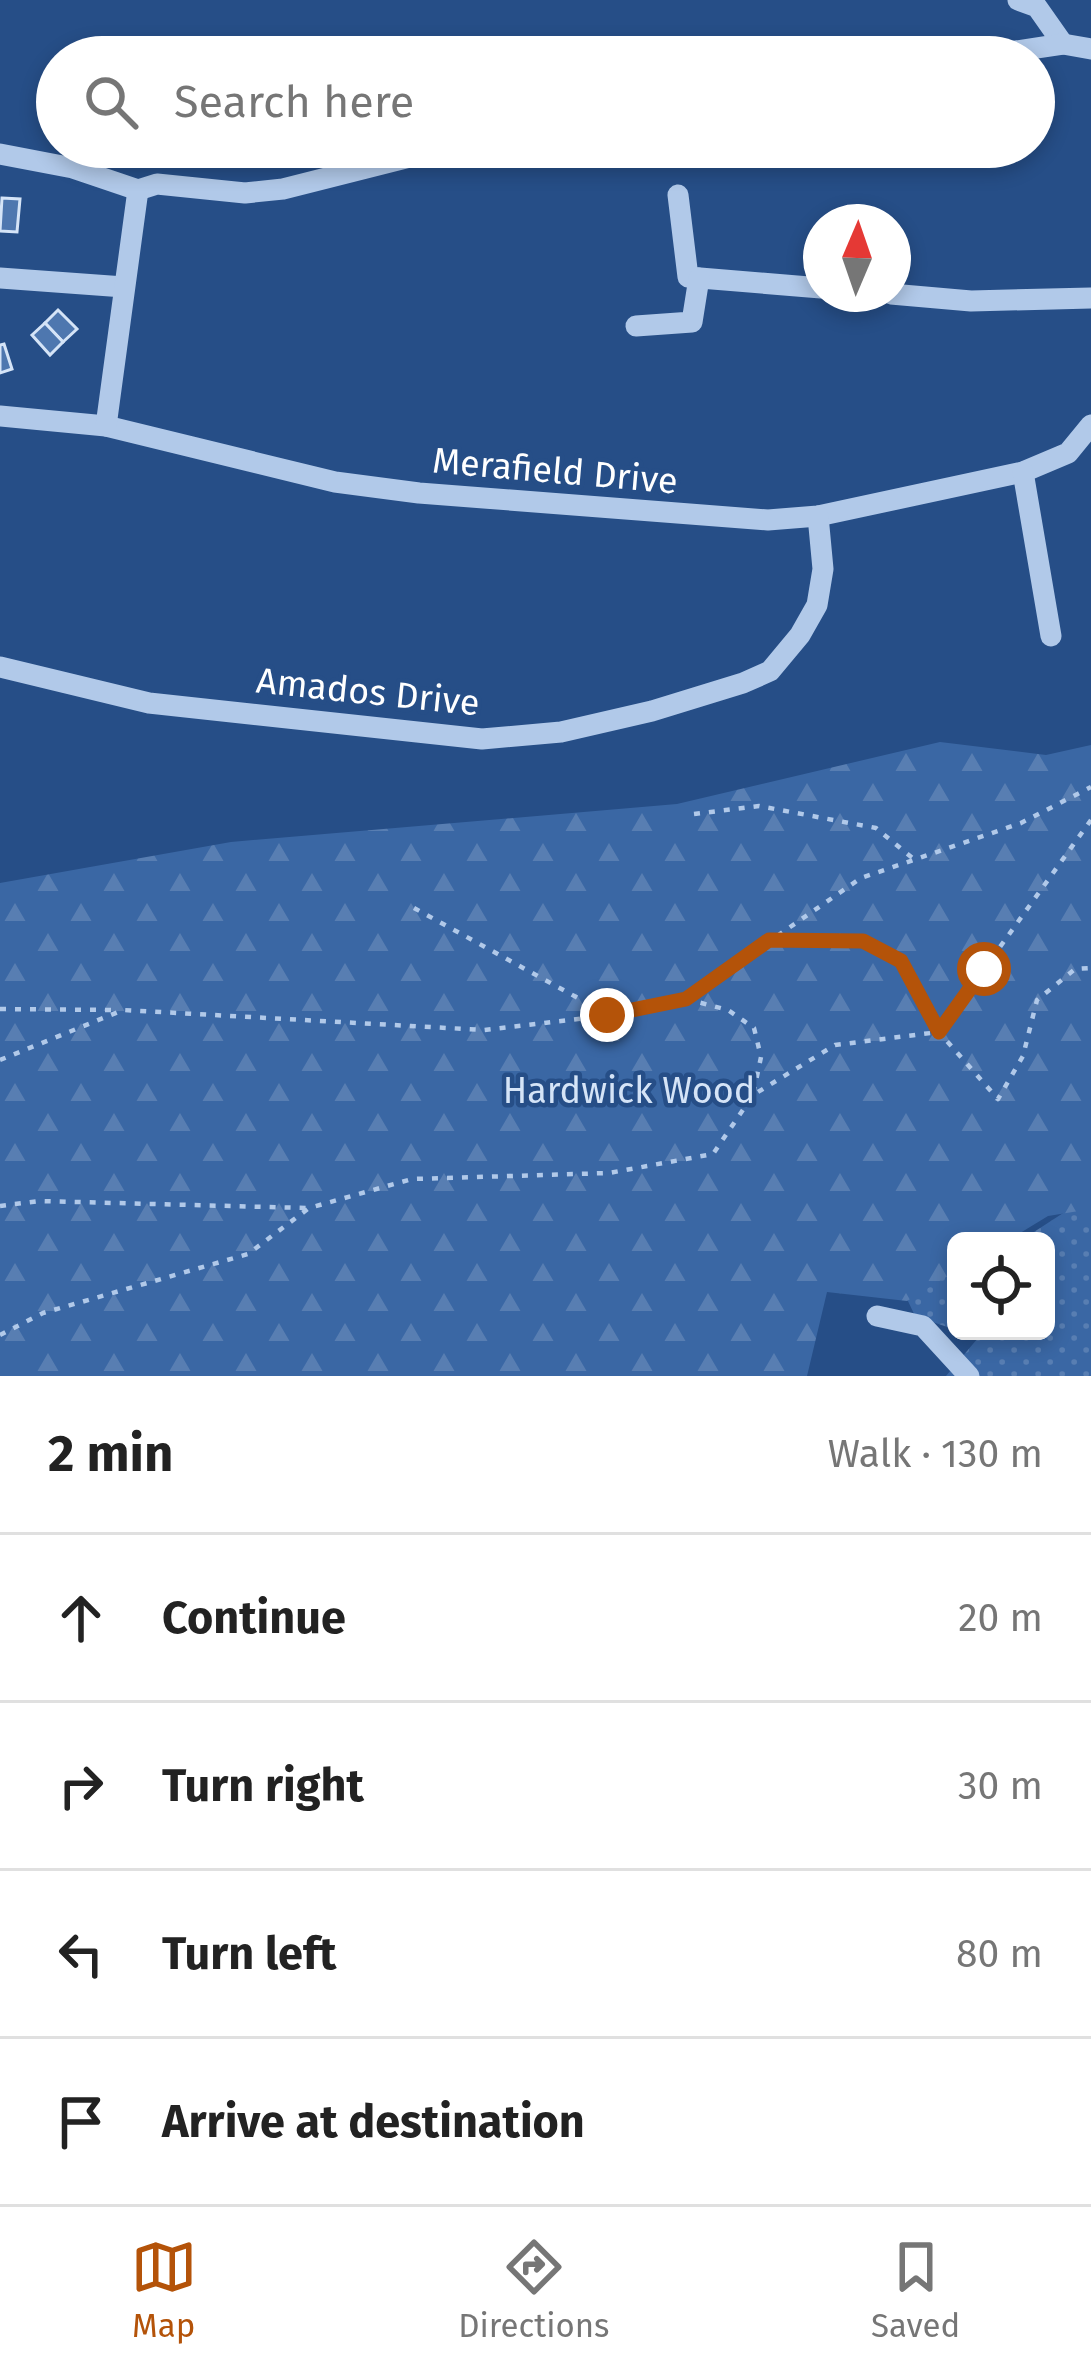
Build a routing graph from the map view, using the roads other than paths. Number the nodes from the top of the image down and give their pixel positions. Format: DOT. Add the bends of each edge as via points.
graph roads {
  1 [pos="1018,0"];
  2 [pos="1063,44"];
  3 [pos="1055,45"];
  4 [pos="1091,49"];
  5 [pos="0,154"];
  6 [pos="36,161"];
  7 [pos="73,168"];
  8 [pos="366,168"];
  9 [pos="138,190"];
  10 [pos="678,195"];
  11 [pos="0,278"];
  12 [pos="699,278"];
  13 [pos="124,287"];
  14 [pos="803,287"];
  15 [pos="911,296"];
  16 [pos="1091,298"];
  17 [pos="636,326"];
  18 [pos="0,416"];
  19 [pos="1091,425"];
  20 [pos="106,426"];
  21 [pos="1023,472"];
  22 [pos="818,516"];
  23 [pos="1051,636"];
  24 [pos="0,667"];
  25 [pos="877,1316"];
  26 [pos="969,1376"];
  1 -- 2 [label="street" via="1037,7"];
  2 -- 3 [label="street"];
  2 -- 4 [label="street"];
  5 -- 6 [label="street"];
  7 -- 9 [label="street"];
  8 -- 9 [label="street" via="245,193 157,184"];
  9 -- 13 [label="street"];
  10 -- 12 [label="street" via="688,277"];
  11 -- 13 [label="street"];
  12 -- 14 [label="street"];
  12 -- 17 [label="street" via="692,322"];
  13 -- 20 [label="street"];
  15 -- 16 [label="street"];
  18 -- 20 [label="street, Merafield Drive"];
  19 -- 21 [label="street, Merafield Drive" via="1068,453"];
  20 -- 22 [label="street, Merafield Drive" via="377,488 695,517"];
  21 -- 22 [label="street, Merafield Drive"];
  21 -- 23 [label="street"];
  22 -- 24 [label="street, Amados Drive" via="817,605 770,671 561,732 482,739 149,703"];
  25 -- 26 [label="street" via="922,1326"];
}
